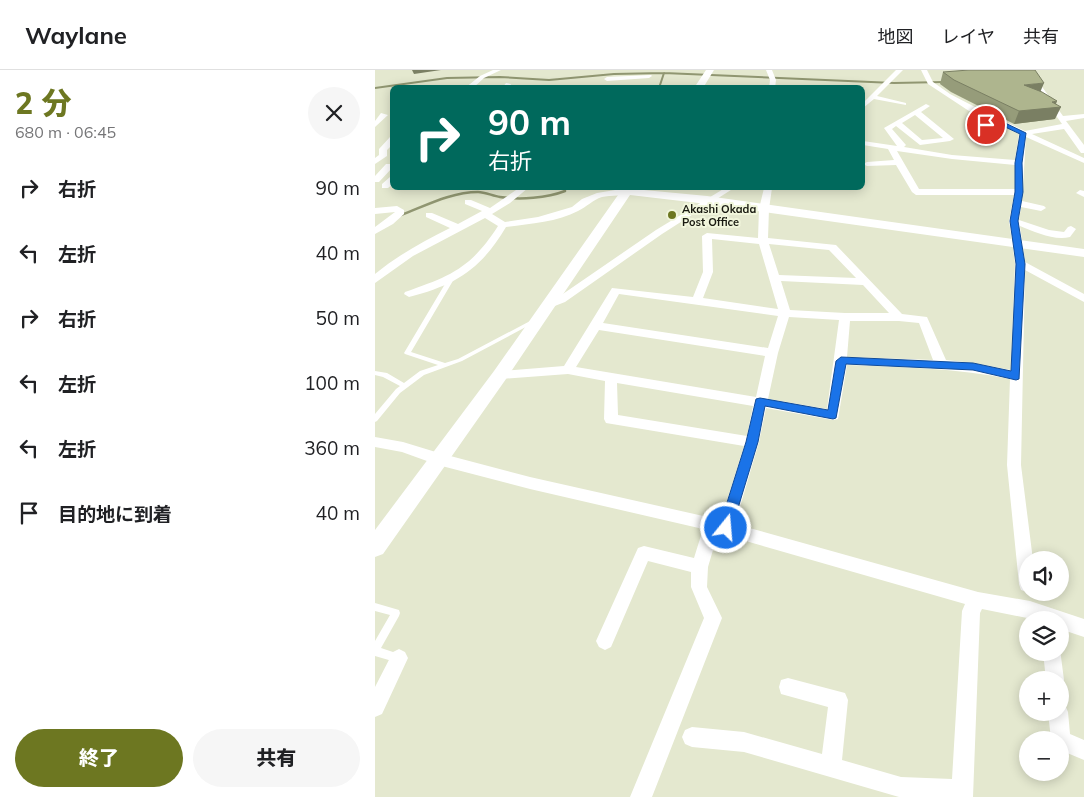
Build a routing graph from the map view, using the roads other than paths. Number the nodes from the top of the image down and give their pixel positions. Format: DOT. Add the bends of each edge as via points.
graph roads {
  1 [pos="498,70"];
  2 [pos="606,70"];
  3 [pos="710,70"];
  4 [pos="769,70"];
  5 [pos="901,70"];
  6 [pos="924,70"];
  7 [pos="1027,70"];
  8 [pos="649,76"];
  9 [pos="607,79"];
  10 [pos="472,85"];
  11 [pos="607,85"];
  12 [pos="700,85"];
  13 [pos="772,85"];
  14 [pos="874,94"];
  15 [pos="865,104"];
  16 [pos="904,104"];
  17 [pos="925,106"];
  18 [pos="916,112"];
  19 [pos="384,115"];
  20 [pos="1084,116"];
  21 [pos="1061,119"];
  22 [pos="897,123"];
  23 [pos="1003,124"];
  24 [pos="377,126"];
  25 [pos="1066,126"];
  26 [pos="976,132"];
  27 [pos="1023,133"];
  28 [pos="390,142"];
  29 [pos="865,143"];
  30 [pos="920,143"];
  31 [pos="895,149"];
  32 [pos="1084,150"];
  33 [pos="920,153"];
  34 [pos="383,156"];
  35 [pos="390,156"];
  36 [pos="1084,161"];
  37 [pos="900,162"];
  38 [pos="375,163"];
  39 [pos="1019,163"];
  40 [pos="867,164"];
  41 [pos="390,166"];
  42 [pos="390,167"];
  43 [pos="377,180"];
  44 [pos="390,182"];
  45 [pos="385,186"];
  46 [pos="521,190"];
  47 [pos="624,190"];
  48 [pos="627,190"];
  49 [pos="635,190"];
  50 [pos="726,190"];
  51 [pos="768,190"];
  52 [pos="1019,192"];
  53 [pos="707,200"];
  54 [pos="469,202"];
  55 [pos="1017,203"];
  56 [pos="1041,208"];
  57 [pos="764,209"];
  58 [pos="375,211"];
  59 [pos="487,212"];
  60 [pos="429,215"];
  61 [pos="1014,221"];
  62 [pos="503,225"];
  63 [pos="458,228"];
  64 [pos="1071,230"];
  65 [pos="375,231"];
  66 [pos="763,241"];
  67 [pos="1017,243"];
  68 [pos="1084,253"];
  69 [pos="1021,264"];
  70 [pos="380,269"];
  71 [pos="775,278"];
  72 [pos="375,280"];
  73 [pos="451,280"];
  74 [pos="863,282"];
  75 [pos="409,294"];
  76 [pos="1084,299"];
  77 [pos="697,300"];
  78 [pos="547,306"];
  79 [pos="785,313"];
  80 [pos="845,317"];
  81 [pos="899,317"];
  82 [pos="537,320"];
  83 [pos="596,326"];
  84 [pos="772,353"];
  85 [pos="841,361"];
  86 [pos="941,364"];
  87 [pos="445,365"];
  88 [pos="567,370"];
  89 [pos="375,374"];
  90 [pos="499,375"];
  91 [pos="1016,376"];
  92 [pos="611,377"];
  93 [pos="405,386"];
  94 [pos="760,402"];
  95 [pos="375,419"];
  96 [pos="375,442"];
  97 [pos="752,442"];
  98 [pos="438,459"];
  99 [pos="719,527"];
  100 [pos="375,547"];
  101 [pos="1023,551"];
  102 [pos="700,567"];
  103 [pos="978,600"];
  104 [pos="1019,601"];
  105 [pos="1029,601"];
  106 [pos="375,607"];
  107 [pos="1043,611"];
  108 [pos="1069,624"];
  109 [pos="1084,628"];
  110 [pos="605,641"];
  111 [pos="375,650"];
  112 [pos="399,658"];
  113 [pos="788,687"];
  114 [pos="375,706"];
  115 [pos="1059,721"];
  116 [pos="691,737"];
  117 [pos="1084,750"];
  118 [pos="831,767"];
  119 [pos="962,794"];
  120 [pos="641,797"];
  1 -- 10 [label="street"];
  2 -- 9 [label="street"];
  3 -- 12 [label="street"];
  4 -- 13 [label="street"];
  5 -- 14 [label="street"];
  6 -- 23 [label="street" via="932,85"];
  7 -- 21 [label="street"];
  8 -- 9 [label="street"];
  9 -- 11 [label="street"];
  14 -- 15 [label="street"];
  14 -- 16 [label="street"];
  17 -- 18 [label="street"];
  18 -- 22 [label="street"];
  18 -- 30 [label="street" via="950,139"];
  19 -- 24 [label="street"];
  20 -- 21 [label="street"];
  21 -- 25 [label="street"];
  22 -- 30 [label="street"];
  22 -- 31 [label="street" via="888,128 902,145"];
  23 -- 26 [label="street" via="969,127"];
  23 -- 27 [label="street"];
  25 -- 27 [label="street"];
  25 -- 32 [label="street"];
  27 -- 36 [label="street"];
  27 -- 39 [label="street" via="1033,147"];
  28 -- 34 [label="street" via="383,149"];
  29 -- 31 [label="street"];
  30 -- 33 [label="street"];
  31 -- 33 [label="street"];
  31 -- 37 [label="street"];
  33 -- 39 [label="street"];
  34 -- 35 [label="street"];
  34 -- 38 [label="street"];
  37 -- 40 [label="street"];
  37 -- 52 [label="street" via="916,192"];
  38 -- 41 [label="street"];
  39 -- 52 [label="street"];
  42 -- 43 [label="street"];
  44 -- 45 [label="street"];
  46 -- 59 [label="street"];
  47 -- 62 [label="street" via="585,201 575,209 539,220"];
  48 -- 78 [label="street"];
  49 -- 53 [label="street"];
  50 -- 53 [label="street"];
  51 -- 57 [label="street"];
  52 -- 55 [label="street"];
  53 -- 57 [label="street"];
  53 -- 78 [label="street" via="561,300"];
  54 -- 59 [label="street"];
  55 -- 56 [label="street"];
  55 -- 61 [label="street"];
  57 -- 66 [label="street"];
  57 -- 67 [label="street"];
  58 -- 65 [label="street" via="397,208 401,212"];
  59 -- 62 [label="street"];
  59 -- 63 [label="street"];
  60 -- 63 [label="street"];
  61 -- 64 [label="street" via="1063,236"];
  61 -- 67 [label="street"];
  62 -- 73 [label="street" via="490,249 473,266"];
  63 -- 70 [label="street"];
  66 -- 71 [label="street"];
  66 -- 74 [label="street" via="832,247"];
  66 -- 77 [label="street" via="707,236 708,272"];
  67 -- 68 [label="street"];
  67 -- 69 [label="street"];
  69 -- 76 [label="street"];
  69 -- 91 [label="street"];
  70 -- 72 [label="street"];
  71 -- 74 [label="street"];
  71 -- 79 [label="street"];
  73 -- 75 [label="street"];
  73 -- 87 [label="lane" via="407,352"];
  74 -- 81 [label="street"];
  77 -- 79 [label="street"];
  77 -- 83 [label="street" via="615,290"];
  78 -- 82 [label="street"];
  79 -- 80 [label="street"];
  79 -- 84 [label="street"];
  80 -- 81 [label="street"];
  80 -- 85 [label="street"];
  81 -- 86 [label="street" via="923,320"];
  82 -- 87 [label="lane"];
  82 -- 90 [label="street"];
  83 -- 84 [label="street"];
  83 -- 88 [label="street"];
  84 -- 94 [label="street"];
  85 -- 86 [label="street"];
  85 -- 94 [label="street" via="833,415"];
  86 -- 91 [label="street"];
  87 -- 93 [label="lane" via="422,373"];
  88 -- 90 [label="street"];
  88 -- 92 [label="street"];
  89 -- 93 [label="lane" via="385,375"];
  90 -- 98 [label="street"];
  91 -- 101 [label="street" via="1014,466"];
  92 -- 94 [label="street"];
  92 -- 97 [label="street" via="611,419"];
  93 -- 95 [label="lane"];
  94 -- 97 [label="street"];
  96 -- 98 [label="street"];
  97 -- 99 [label="street"];
  98 -- 99 [label="street"];
  98 -- 100 [label="street"];
  99 -- 102 [label="street"];
  99 -- 103 [label="street"];
  102 -- 110 [label="street" via="644,553"];
  102 -- 120 [label="street" via="699,587 713,618"];
  103 -- 104 [label="street"];
  103 -- 119 [label="street" via="971,611"];
  105 -- 107 [label="street"];
  106 -- 111 [label="lane" via="396,613"];
  108 -- 109 [label="street"];
  111 -- 112 [label="lane"];
  112 -- 114 [label="street"];
  113 -- 118 [label="street" via="838,700"];
  115 -- 117 [label="street" via="1061,740"];
  116 -- 118 [label="street" via="743,742"];
  118 -- 119 [label="street" via="901,787"];
}
